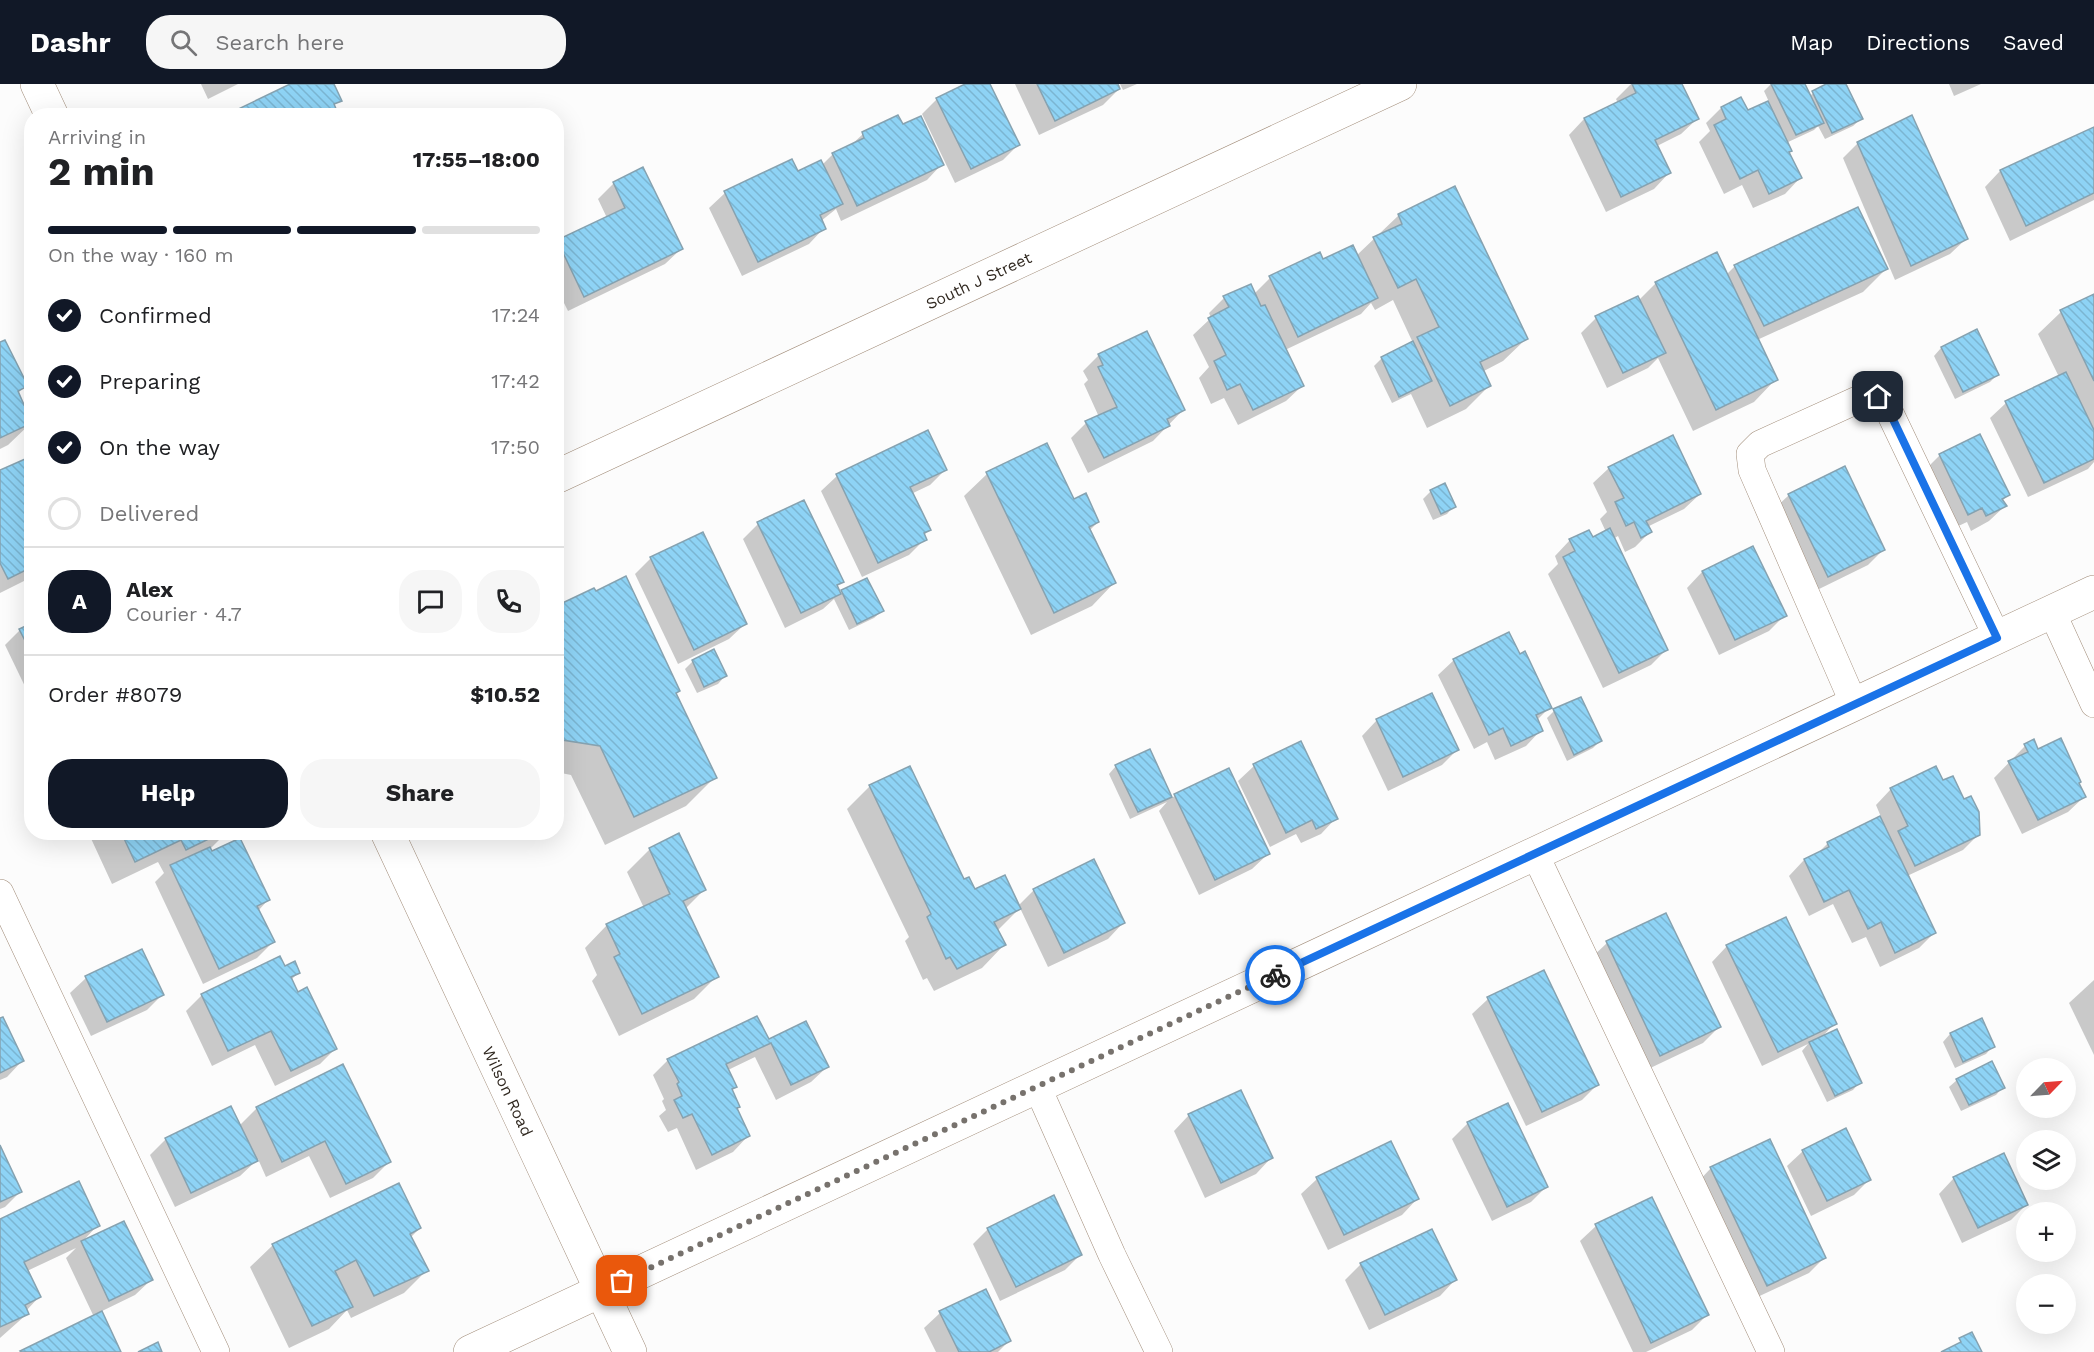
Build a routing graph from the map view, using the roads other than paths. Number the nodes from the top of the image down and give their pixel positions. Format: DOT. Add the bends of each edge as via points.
graph roads {
  1 [pos="37,84"];
  2 [pos="1400,84"];
  3 [pos="48,108"];
  4 [pos="564,473"];
  5 [pos="2094,592"];
  6 [pos="2052,612"];
  7 [pos="1997,638"];
  8 [pos="1854,704"];
  9 [pos="2094,704"];
  10 [pos="391,840"];
  11 [pos="1535,854"];
  12 [pos="0,893"];
  13 [pos="1037,1086"];
  14 [pos="601,1291"];
  15 [pos="216,1352"];
  16 [pos="470,1352"];
  17 [pos="630,1352"];
  18 [pos="1159,1352"];
  19 [pos="1771,1352"];
  1 -- 3 [label="street"];
  2 -- 4 [label="street, South J Street"];
  5 -- 6 [label="street"];
  6 -- 7 [label="street"];
  6 -- 9 [label="lane"];
  7 -- 8 [label="street"];
  7 -- 8 [label="lane" via="1889,411 1878,397 1866,396 1760,444 1750,454 1752,470"];
  8 -- 11 [label="street"];
  10 -- 14 [label="street, Wilson Road"];
  11 -- 13 [label="street"];
  11 -- 19 [label="lane"];
  12 -- 15 [label="lane"];
  13 -- 14 [label="street"];
  13 -- 18 [label="lane"];
  14 -- 16 [label="street"];
  14 -- 17 [label="street, Wilson Road"];
}
